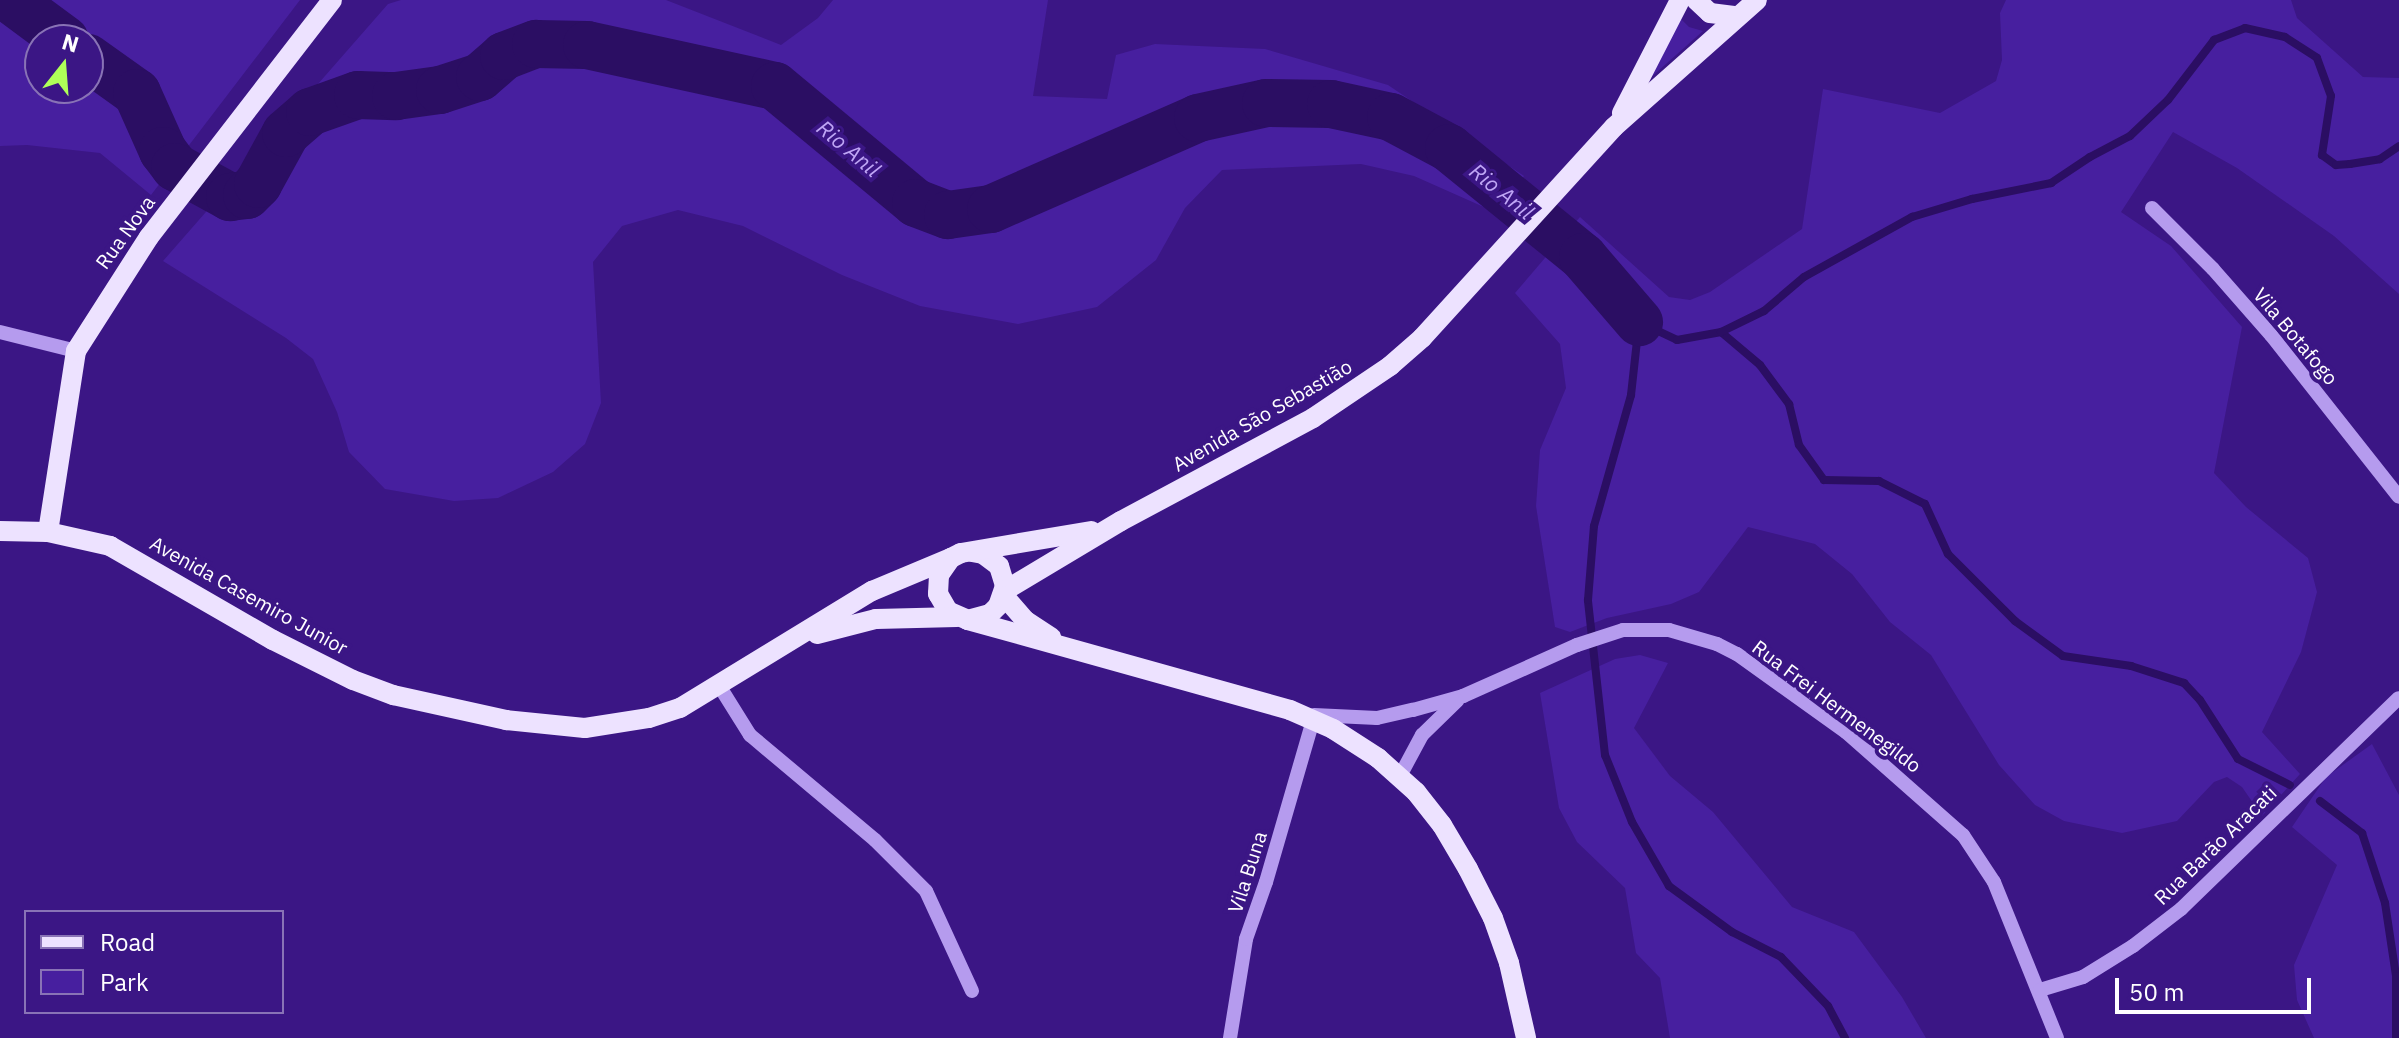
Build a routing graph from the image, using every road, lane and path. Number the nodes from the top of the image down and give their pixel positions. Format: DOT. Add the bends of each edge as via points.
graph roads {
  1 [pos="332,0"];
  2 [pos="1680,0"];
  3 [pos="1696,0"];
  4 [pos="1757,0"];
  5 [pos="1736,16"];
  6 [pos="1614,127"];
  7 [pos="2152,208"];
  8 [pos="0,332"];
  9 [pos="76,351"];
  10 [pos="2399,497"];
  11 [pos="1121,521"];
  12 [pos="0,531"];
  13 [pos="48,532"];
  14 [pos="972,552"];
  15 [pos="951,558"];
  16 [pos="1004,593"];
  17 [pos="962,618"];
  18 [pos="787,646"];
  19 [pos="1110,660"];
  20 [pos="720,687"];
  21 [pos="1463,696"];
  22 [pos="2399,698"];
  23 [pos="1290,710"];
  24 [pos="1313,720"];
  25 [pos="1400,776"];
  26 [pos="2040,990"];
  27 [pos="972,991"];
  28 [pos="1230,1038"];
  29 [pos="1526,1038"];
  30 [pos="2057,1038"];
  1 -- 9 [label="main road, Rua Nova" via="149,237"];
  2 -- 6 [label="main road"];
  3 -- 5 [label="main road" via="1710,13"];
  4 -- 5 [label="main road, Avenida São Sebastião"];
  5 -- 6 [label="main road, Avenida São Sebastião"];
  6 -- 11 [label="main road, Avenida São Sebastião" via="1422,338 1354,394"];
  7 -- 10 [label="street, Vila Botafogo" via="2271,335"];
  8 -- 9 [label="street"];
  9 -- 13 [label="main road, Rua Nova"];
  11 -- 14 [label="main road, Avenida São Sebastião" via="1070,537"];
  11 -- 16 [label="main road, Avenida São Sebastião"];
  12 -- 13 [label="main road, Avenida Casemiro Junior"];
  13 -- 20 [label="main road, Avenida Casemiro Junior" via="110,546 317,663 436,707 585,728 649,718"];
  14 -- 15 [label="main road"];
  14 -- 16 [label="main road" via="999,566"];
  15 -- 17 [label="main road" via="936,585 942,604"];
  15 -- 18 [label="main road, Avenida Casemiro Junior" via="872,591"];
  16 -- 17 [label="main road" via="990,614"];
  16 -- 19 [label="main road" via="1040,631"];
  17 -- 18 [label="main road, Avenida Casemiro Junior" via="897,616 855,622"];
  17 -- 19 [label="main road, Avenida Casemiro Junior"];
  18 -- 20 [label="main road, Avenida Casemiro Junior"];
  19 -- 23 [label="main road"];
  20 -- 27 [label="street" via="750,735 875,840 926,891"];
  21 -- 23 [label="street, Rua Frei Hermenegildo" via="1377,718"];
  21 -- 25 [label="street, Rua Frei Hermenegildo" via="1422,735"];
  21 -- 26 [label="street, Rua Frei Hermenegildo" via="1609,633 1653,629 1717,644 1813,707 1891,769 1977,852"];
  22 -- 26 [label="street, Rua Barão Aracati" via="2181,909 2083,977"];
  23 -- 24 [label="main road"];
  24 -- 25 [label="main road"];
  24 -- 28 [label="street, Vila Buna" via="1246,939"];
  25 -- 29 [label="main road" via="1442,825 1493,918"];
  26 -- 30 [label="street, Rua Frei Hermenegildo"];
}
